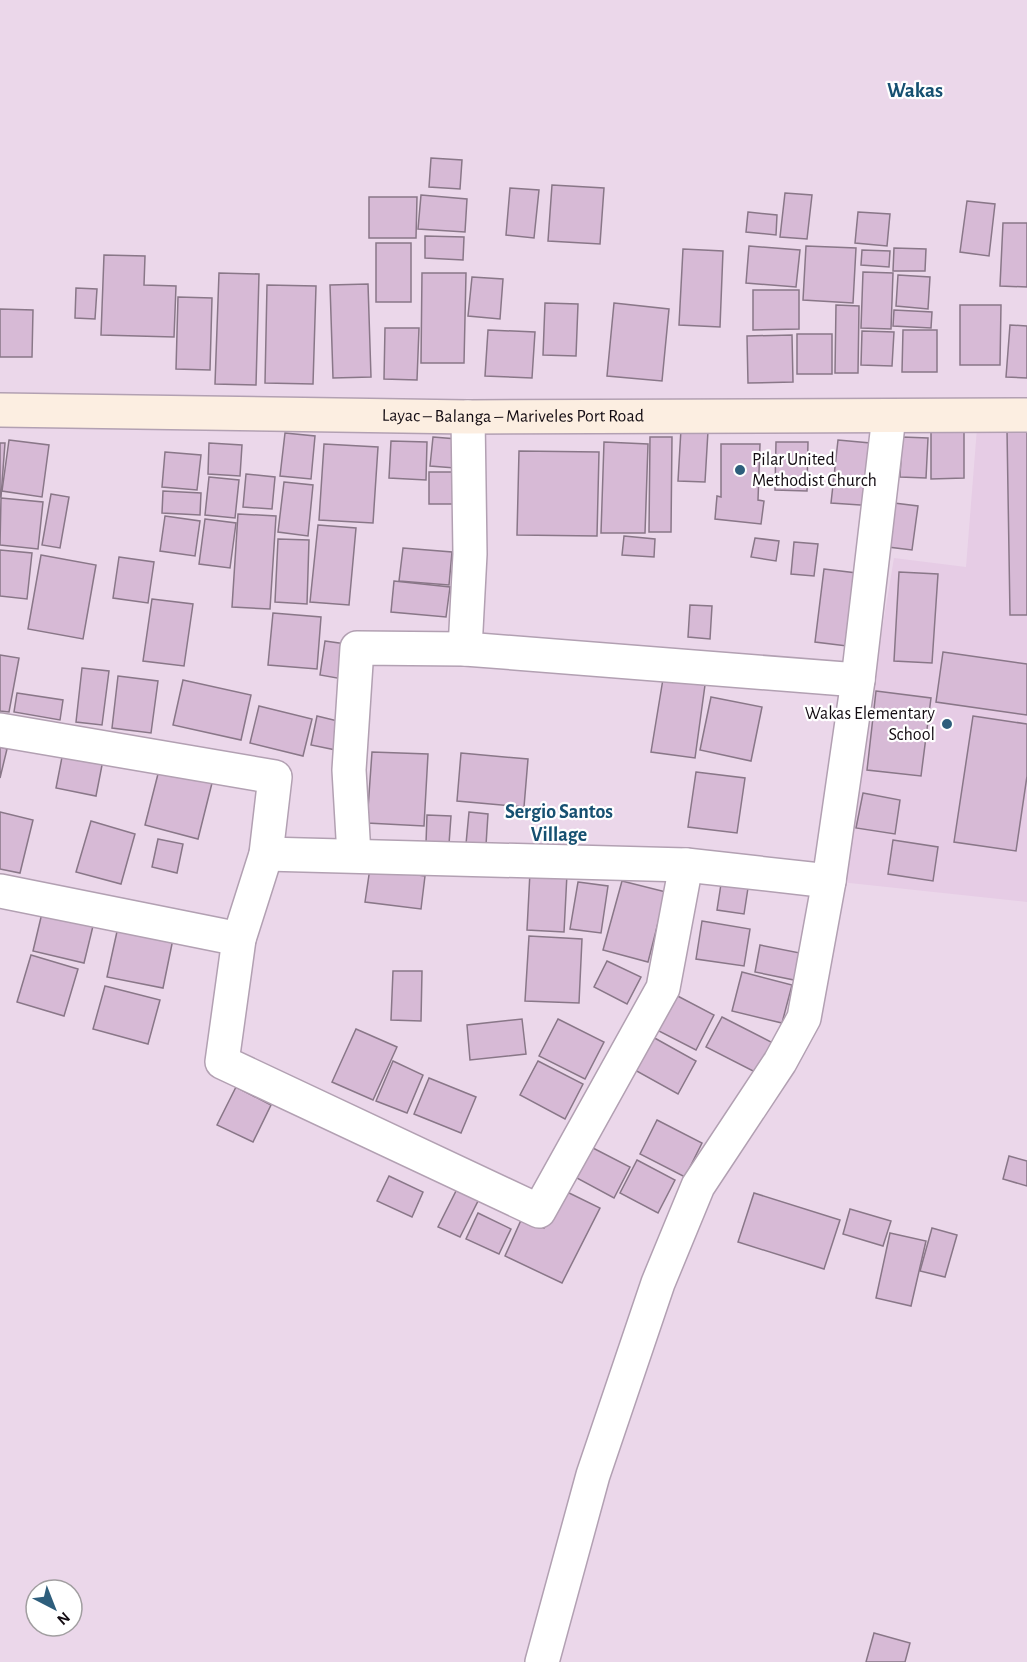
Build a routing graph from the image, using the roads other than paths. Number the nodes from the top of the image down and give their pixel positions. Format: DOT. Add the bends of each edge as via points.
graph roads {
  1 [pos="0,411"];
  2 [pos="1027,415"];
  3 [pos="889,416"];
  4 [pos="468,417"];
  5 [pos="465,649"];
  6 [pos="858,680"];
  7 [pos="0,730"];
  8 [pos="266,854"];
  9 [pos="354,855"];
  10 [pos="686,865"];
  11 [pos="829,881"];
  12 [pos="0,891"];
  13 [pos="239,939"];
  14 [pos="542,1662"];
  1 -- 4 [label="main road, Layac – Balanga – Mariveles Port Road"];
  2 -- 3 [label="main road, Layac – Balanga – Mariveles Port Road"];
  3 -- 4 [label="main road, Layac – Balanga – Mariveles Port Road"];
  3 -- 6 [label="street"];
  4 -- 5 [label="street" via="470,554"];
  5 -- 6 [label="street"];
  5 -- 9 [label="street" via="357,648 349,770"];
  6 -- 11 [label="street"];
  7 -- 8 [label="street" via="275,777"];
  8 -- 9 [label="street"];
  8 -- 13 [label="street"];
  9 -- 10 [label="street"];
  10 -- 11 [label="street"];
  10 -- 13 [label="street" via="663,988 539,1210 222,1062"];
  11 -- 14 [label="street" via="804,1018 780,1062 698,1186 658,1283 593,1475"];
  12 -- 13 [label="street"];
}
